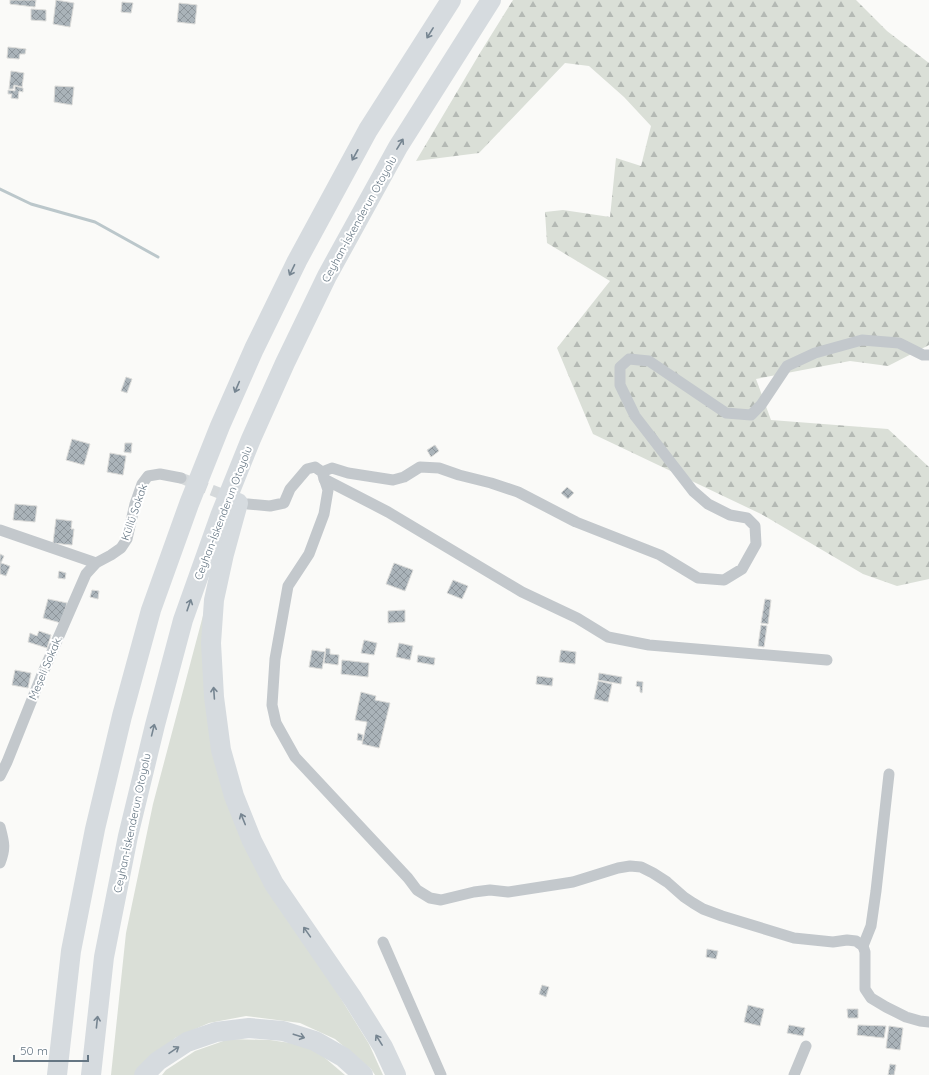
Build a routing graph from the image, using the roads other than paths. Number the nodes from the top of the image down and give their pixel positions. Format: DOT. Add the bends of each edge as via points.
graph roads {
  1 [pos="451,0"];
  2 [pos="490,0"];
  3 [pos="326,276"];
  4 [pos="929,355"];
  5 [pos="323,476"];
  6 [pos="181,478"];
  7 [pos="248,504"];
  8 [pos="0,530"];
  9 [pos="96,562"];
  10 [pos="827,660"];
  11 [pos="889,774"];
  12 [pos="0,776"];
  13 [pos="0,827"];
  14 [pos="0,863"];
  15 [pos="383,942"];
  16 [pos="863,946"];
  17 [pos="71,952"];
  18 [pos="929,1022"];
  19 [pos="806,1046"];
  20 [pos="54,1075"];
  21 [pos="57,1075"];
  22 [pos="91,1075"];
  23 [pos="144,1075"];
  24 [pos="363,1075"];
  25 [pos="396,1075"];
  26 [pos="441,1075"];
  27 [pos="794,1075"];
  1 -- 17 [label="highway, one-way" via="368,130 297,261 220,426 151,610 95,829"];
  3 -- 2 [label="highway, Ceyhan-İskenderun Otoyolu, one-way" via="398,147"];
  22 -- 3 [label="highway, Ceyhan-İskenderun Otoyolu, one-way" via="104,957 128,836 183,620 251,439"];
  25 -- 3 [label="highway, one-way" via="383,1047 353,999 274,884 252,841 234,796 225,763 214,697 211,643 214,600 233,519 262,435"];
  4 -- 5 [label="street" via="923,355 899,343 862,340 815,353 787,366 761,405 751,415 726,413 650,361 629,359 620,367 620,385 635,416 693,491 708,504 730,515 748,518 754,526 756,544 742,569 724,580 698,578 660,555 576,522 518,492 439,468 420,467 404,477 393,480 332,468"];
  5 -- 7 [label="street" via="315,467 307,469 290,490 284,504"];
  5 -- 10 [label="street" via="522,592 577,618 608,637 649,645"];
  5 -- 16 [label="street" via="328,490 324,514 309,554 288,586 275,659 272,705 276,723 294,757 417,890 430,898 441,900 474,892 508,892 567,883 618,868 641,867 667,882 693,904 722,916 794,938 833,942 856,941"];
  6 -- 9 [label="street, Küllü Sokak" via="160,474 148,476 142,484 135,504 127,539 121,548"];
  8 -- 9 [label="street"];
  9 -- 12 [label="street, Meşeli Sokak." via="86,574"];
  11 -- 16 [label="street" via="871,926"];
  13 -- 14 [label="street" via="4,852"];
  15 -- 26 [label="street"];
  16 -- 18 [label="street" via="866,960 865,989 871,998 906,1016"];
  17 -- 20 [label="highway"];
  17 -- 21 [label="highway"];
  19 -- 27 [label="street"];
  23 -- 24 [label="highway, one-way" via="158,1061 187,1042 216,1032 249,1028 283,1031 315,1041 343,1057"];
}
